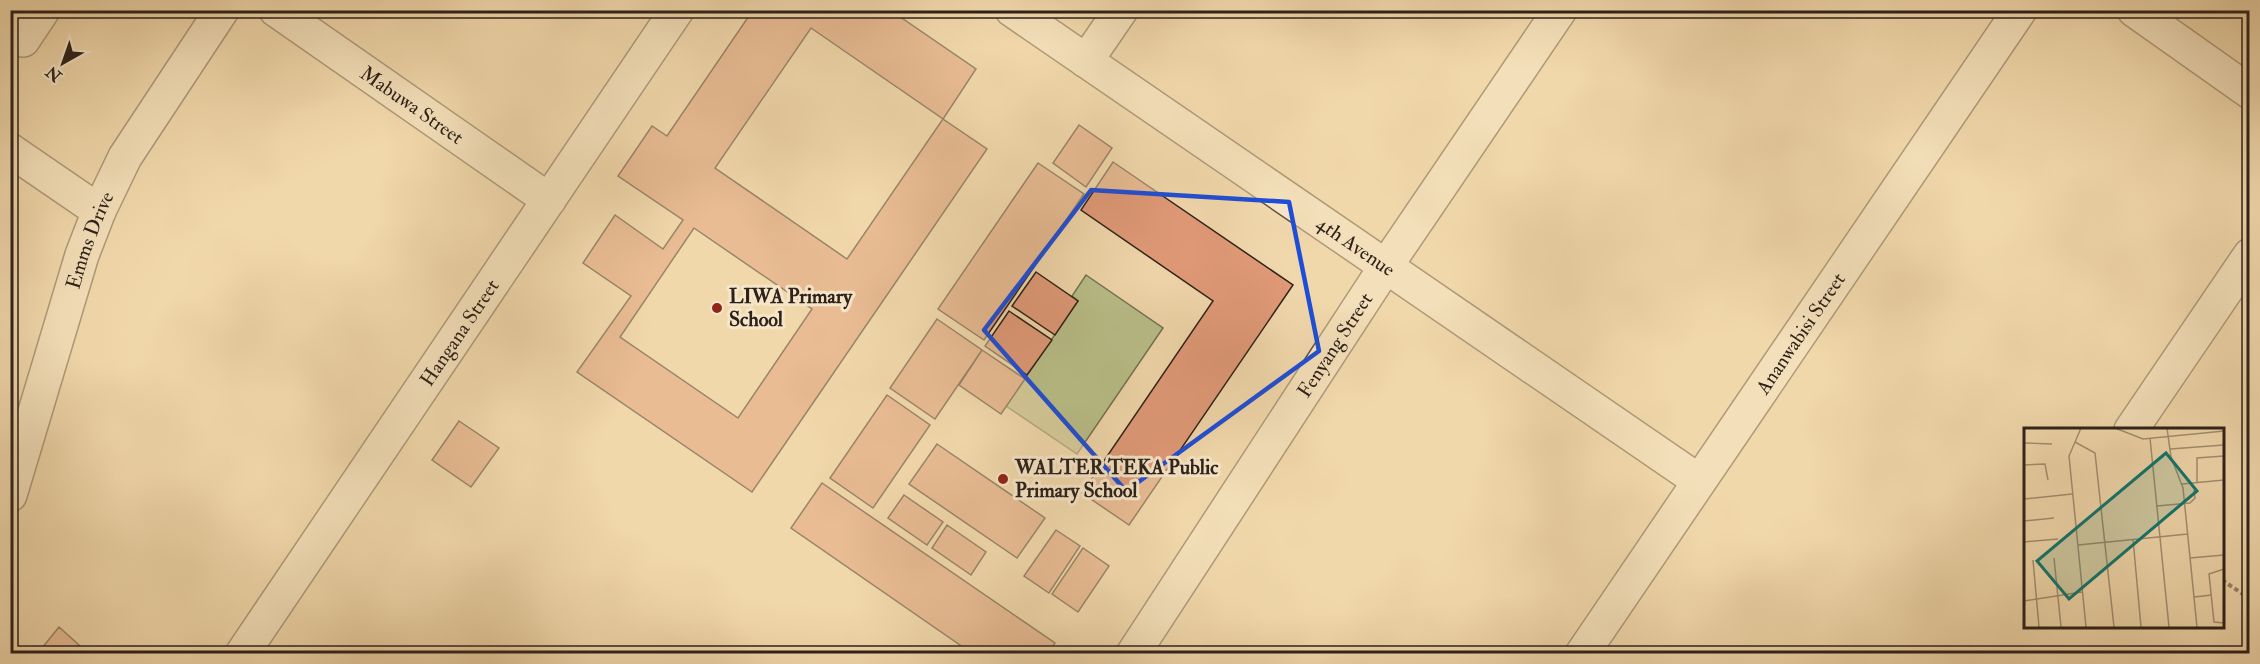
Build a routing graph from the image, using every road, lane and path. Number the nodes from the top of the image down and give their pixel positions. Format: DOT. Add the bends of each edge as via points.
graph roads {
  1 [pos="43,10"];
  2 [pos="222,10"];
  3 [pos="276,10"];
  4 [pos="677,10"];
  5 [pos="1012,10"];
  6 [pos="1120,10"];
  7 [pos="1560,10"];
  8 [pos="2020,10"];
  9 [pos="2133,10"];
  10 [pos="23,40"];
  11 [pos="1086,61"];
  12 [pos="2250,92"];
  13 [pos="10,150"];
  14 [pos="549,200"];
  15 [pos="99,211"];
  16 [pos="2250,255"];
  17 [pos="1386,266"];
  18 [pos="2132,428"];
  19 [pos="1699,481"];
  20 [pos="10,495"];
  21 [pos="2224,581"];
  22 [pos="2250,599"];
  23 [pos="242,654"];
  24 [pos="1133,654"];
  25 [pos="1582,654"];
  1 -- 10 [label="street"];
  2 -- 15 [label="street, Emms Drive" via="125,157"];
  3 -- 14 [label="street, Mabuwa Street"];
  4 -- 14 [label="street, Hangana Street"];
  5 -- 11 [label="street, 4th Avenue"];
  6 -- 11 [label="street"];
  7 -- 17 [label="street, Fenyang Street"];
  8 -- 19 [label="street, Ananwabisi Street"];
  9 -- 12 [label="street"];
  11 -- 17 [label="street, 4th Avenue"];
  13 -- 15 [label="street"];
  14 -- 23 [label="street, Hangana Street"];
  15 -- 20 [label="street, Emms Drive" via="82,255"];
  16 -- 18 [label="street"];
  17 -- 19 [label="street, 4th Avenue"];
  17 -- 24 [label="street, Fenyang Street"];
  19 -- 25 [label="street, Ananwabisi Street"];
  21 -- 22 [label="path"];
}
